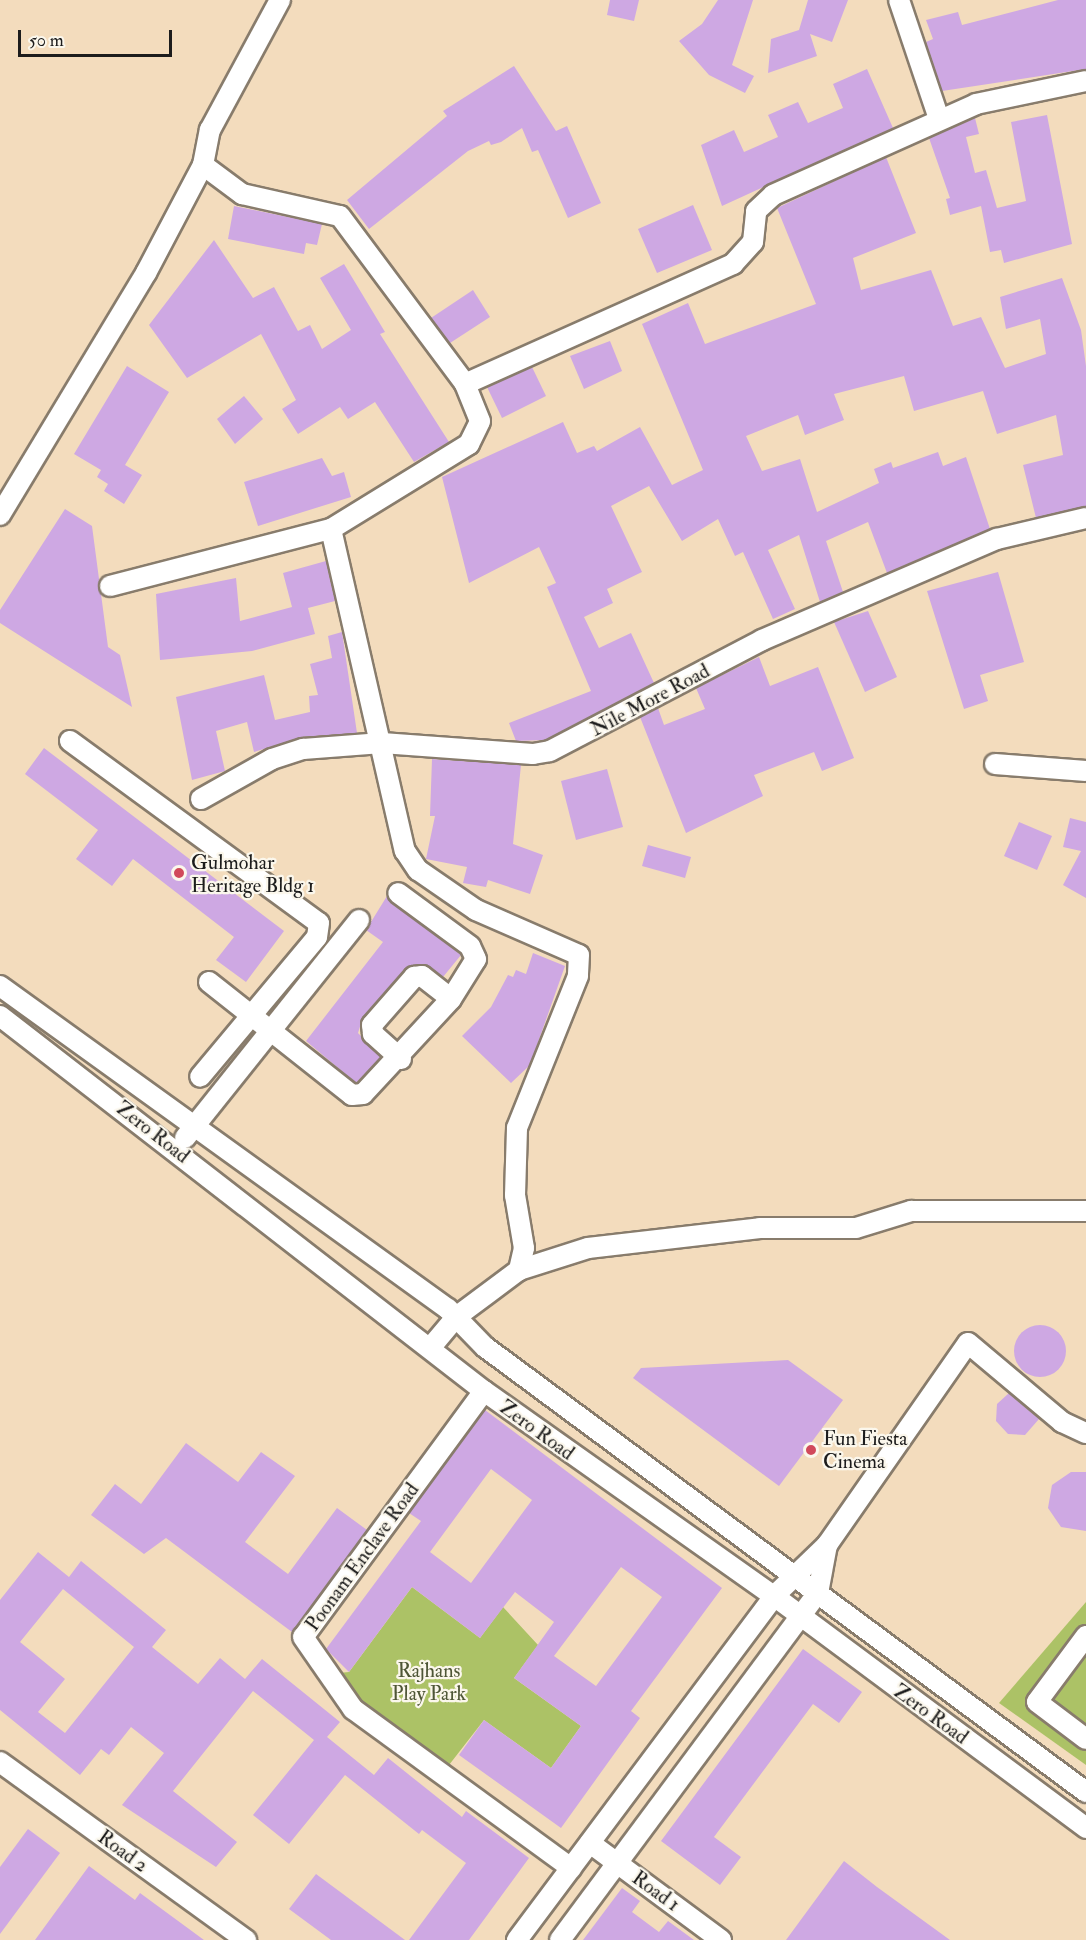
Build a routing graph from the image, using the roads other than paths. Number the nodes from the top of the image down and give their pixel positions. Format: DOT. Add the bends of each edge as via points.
graph roads {
  1 [pos="280,0"];
  2 [pos="898,0"];
  3 [pos="1086,81"];
  4 [pos="939,119"];
  5 [pos="202,165"];
  6 [pos="465,384"];
  7 [pos="0,515"];
  8 [pos="1086,518"];
  9 [pos="331,530"];
  10 [pos="110,586"];
  11 [pos="70,741"];
  12 [pos="382,743"];
  13 [pos="995,764"];
  14 [pos="1086,771"];
  15 [pos="201,799"];
  16 [pos="398,893"];
  17 [pos="359,920"];
  18 [pos="209,982"];
  19 [pos="0,986"];
  20 [pos="452,999"];
  21 [pos="0,1016"];
  22 [pos="253,1018"];
  23 [pos="270,1032"];
  24 [pos="401,1059"];
  25 [pos="201,1077"];
  26 [pos="193,1127"];
  27 [pos="177,1151"];
  28 [pos="1086,1211"];
  29 [pos="519,1270"];
  30 [pos="456,1317"];
  31 [pos="431,1347"];
  32 [pos="484,1392"];
  33 [pos="1086,1433"];
  34 [pos="657,1475"];
  35 [pos="636,1501"];
  36 [pos="827,1545"];
  37 [pos="793,1574"];
  38 [pos="818,1593"];
  39 [pos="774,1596"];
  40 [pos="801,1618"];
  41 [pos="1086,1636"];
  42 [pos="1086,1739"];
  43 [pos="0,1762"];
  44 [pos="1054,1768"];
  45 [pos="1082,1782"];
  46 [pos="1038,1793"];
  47 [pos="1086,1828"];
  48 [pos="590,1843"];
  49 [pos="617,1863"];
  50 [pos="571,1868"];
  51 [pos="246,1940"];
  52 [pos="517,1940"];
  53 [pos="560,1940"];
  54 [pos="721,1940"];
  1 -- 5 [label="street" via="210,130"];
  2 -- 4 [label="street"];
  3 -- 4 [label="street" via="976,104"];
  4 -- 6 [label="street" via="763,201 753,242 733,264"];
  5 -- 6 [label="street" via="242,194 339,216"];
  5 -- 7 [label="street" via="38,459"];
  6 -- 9 [label="street" via="480,421 470,444"];
  8 -- 12 [label="street, Nile More Road" via="997,539 762,640 550,751 534,754"];
  9 -- 10 [label="street"];
  9 -- 12 [label="street"];
  11 -- 22 [label="street" via="320,923 317,937"];
  12 -- 15 [label="street, Nile More Road" via="287,752"];
  12 -- 29 [label="street" via="400,838 418,870 476,910 579,955 578,976 517,1128 515,1195 524,1248"];
  13 -- 14 [label="street"];
  16 -- 20 [label="street" via="476,953"];
  17 -- 23 [label="street"];
  18 -- 22 [label="street"];
  19 -- 26 [label="street, Zero Road"];
  20 -- 24 [label="street"];
  20 -- 24 [label="street" via="422,976 414,977 372,1025 374,1034"];
  21 -- 27 [label="street, Zero Road"];
  22 -- 23 [label="street"];
  22 -- 25 [label="street"];
  23 -- 24 [label="street" via="352,1095 363,1094"];
  23 -- 26 [label="street"];
  26 -- 27 [label="street"];
  26 -- 30 [label="street, Zero Road"];
  27 -- 31 [label="street, Zero Road"];
  28 -- 29 [label="street" via="911,1211 856,1228 760,1228 588,1248"];
  29 -- 30 [label="street"];
  30 -- 31 [label="street"];
  30 -- 34 [label="street, Zero Road" via="486,1347"];
  31 -- 32 [label="street, Zero Road"];
  32 -- 35 [label="street, Zero Road"];
  32 -- 50 [label="street, Poonam Enclave Road" via="303,1637 353,1709"];
  33 -- 36 [label="street" via="1062,1422 968,1343"];
  34 -- 35 [label="street"];
  34 -- 37 [label="street, Zero Road"];
  35 -- 39 [label="street, Zero Road"];
  36 -- 37 [label="street"];
  36 -- 38 [label="street"];
  37 -- 38 [label="street, Zero Road"];
  37 -- 39 [label="street"];
  38 -- 40 [label="street"];
  38 -- 44 [label="street, Zero Road"];
  39 -- 40 [label="street, Zero Road"];
  39 -- 48 [label="street"];
  40 -- 46 [label="street, Zero Road"];
  40 -- 49 [label="street"];
  41 -- 42 [label="street" via="1036,1702"];
  43 -- 51 [label="street, Road 2"];
  44 -- 45 [label="street, Zero Road"];
  44 -- 46 [label="street"];
  46 -- 47 [label="street, Zero Road"];
  48 -- 49 [label="street, Road 1"];
  48 -- 50 [label="street"];
  49 -- 53 [label="street"];
  49 -- 54 [label="street, Road 1"];
  50 -- 52 [label="street"];
}
